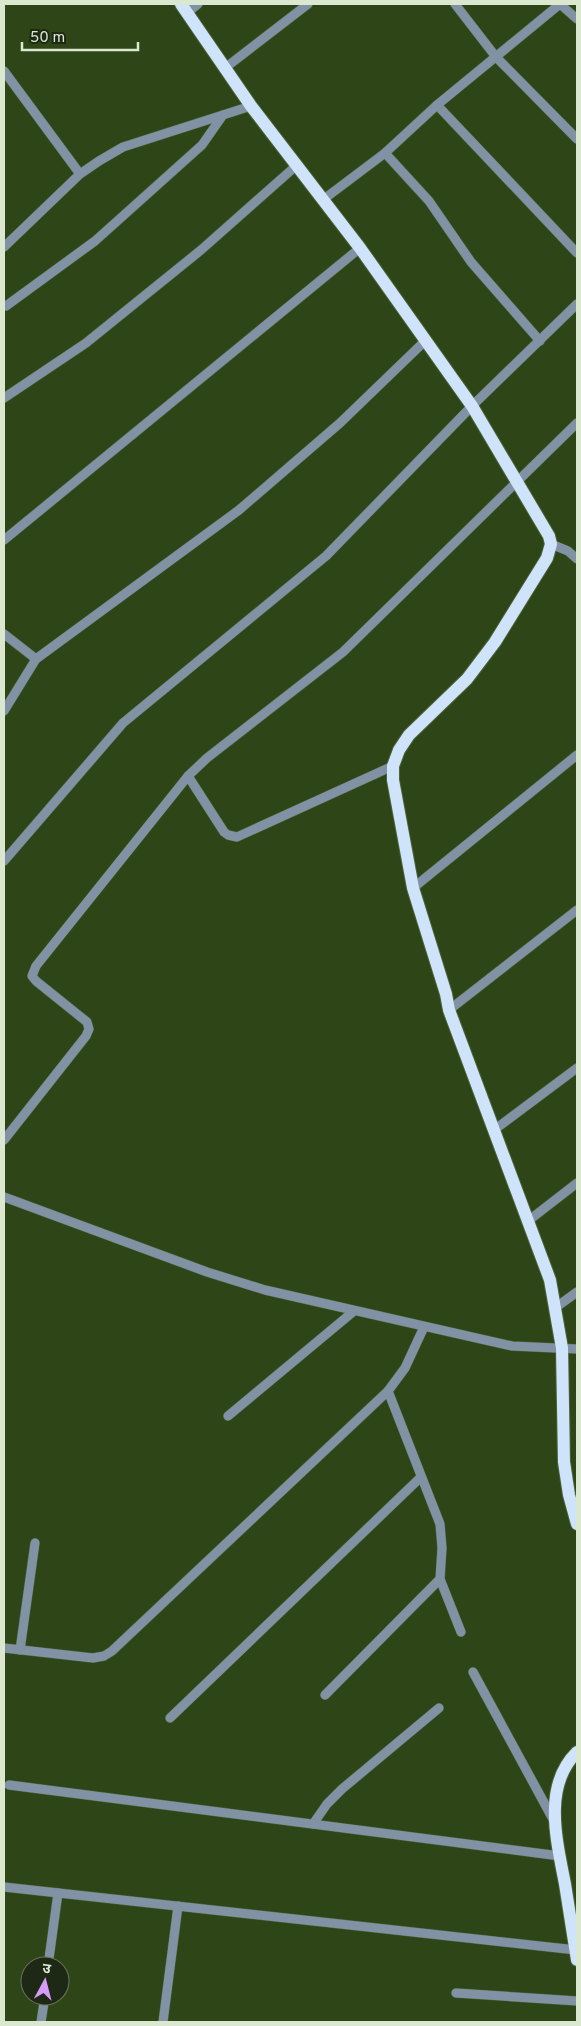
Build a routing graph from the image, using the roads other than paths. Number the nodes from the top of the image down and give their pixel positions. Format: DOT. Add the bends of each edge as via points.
graph roads {
  1 [pos="198,4"];
  2 [pos="308,4"];
  3 [pos="454,4"];
  4 [pos="560,4"];
  5 [pos="184,8"];
  6 [pos="577,19"];
  7 [pos="496,57"];
  8 [pos="224,68"];
  9 [pos="4,71"];
  10 [pos="437,105"];
  11 [pos="251,106"];
  12 [pos="223,115"];
  13 [pos="577,139"];
  14 [pos="385,153"];
  15 [pos="297,165"];
  16 [pos="80,174"];
  17 [pos="324,199"];
  18 [pos="4,247"];
  19 [pos="360,248"];
  20 [pos="577,253"];
  21 [pos="577,304"];
  22 [pos="6,306"];
  23 [pos="426,340"];
  24 [pos="540,341"];
  25 [pos="4,398"];
  26 [pos="472,406"];
  27 [pos="577,423"];
  28 [pos="516,482"];
  29 [pos="4,540"];
  30 [pos="551,544"];
  31 [pos="577,559"];
  32 [pos="4,634"];
  33 [pos="36,659"];
  34 [pos="4,711"];
  35 [pos="577,755"];
  36 [pos="393,766"];
  37 [pos="188,776"];
  38 [pos="4,861"];
  39 [pos="413,888"];
  40 [pos="577,910"];
  41 [pos="449,1010"];
  42 [pos="577,1068"];
  43 [pos="494,1130"];
  44 [pos="4,1140"];
  45 [pos="577,1183"];
  46 [pos="4,1197"];
  47 [pos="528,1220"];
  48 [pos="577,1292"];
  49 [pos="555,1308"];
  50 [pos="354,1311"];
  51 [pos="424,1327"];
  52 [pos="562,1348"];
  53 [pos="577,1349"];
  54 [pos="388,1391"];
  55 [pos="228,1416"];
  56 [pos="422,1477"];
  57 [pos="577,1524"];
  58 [pos="35,1543"];
  59 [pos="440,1579"];
  60 [pos="461,1632"];
  61 [pos="4,1648"];
  62 [pos="20,1650"];
  63 [pos="473,1672"];
  64 [pos="325,1695"];
  65 [pos="439,1708"];
  66 [pos="170,1718"];
  67 [pos="577,1752"];
  68 [pos="9,1785"];
  69 [pos="313,1824"];
  70 [pos="556,1824"];
  71 [pos="560,1856"];
  72 [pos="4,1887"];
  73 [pos="58,1893"];
  74 [pos="178,1906"];
  75 [pos="576,1955"];
  76 [pos="49,1956"];
  77 [pos="456,1992"];
  78 [pos="577,2001"];
  79 [pos="44,2006"];
  80 [pos="42,2022"];
  81 [pos="163,2022"];
  1 -- 5 [label="street"];
  2 -- 8 [label="street"];
  3 -- 7 [label="street"];
  4 -- 6 [label="street"];
  4 -- 7 [label="street"];
  5 -- 8 [label="main road"];
  7 -- 10 [label="street"];
  7 -- 13 [label="street"];
  8 -- 11 [label="main road"];
  9 -- 16 [label="street"];
  10 -- 14 [label="street"];
  10 -- 20 [label="street"];
  11 -- 12 [label="street"];
  11 -- 15 [label="main road"];
  12 -- 16 [label="street" via="123,147"];
  12 -- 22 [label="street" via="202,145 95,241"];
  14 -- 17 [label="street"];
  14 -- 24 [label="street" via="429,201 471,262"];
  15 -- 17 [label="main road"];
  15 -- 25 [label="street" via="201,250 86,343"];
  16 -- 18 [label="street"];
  17 -- 19 [label="main road"];
  19 -- 23 [label="main road"];
  19 -- 29 [label="street"];
  21 -- 24 [label="street"];
  23 -- 26 [label="main road"];
  23 -- 33 [label="street" via="340,423 239,510"];
  24 -- 26 [label="street"];
  26 -- 28 [label="main road"];
  26 -- 38 [label="street" via="326,556 123,724"];
  27 -- 28 [label="street"];
  28 -- 30 [label="main road" via="545,528"];
  28 -- 37 [label="street" via="342,652"];
  30 -- 31 [label="street"];
  30 -- 36 [label="main road" via="541,570 495,642 467,679 409,734"];
  32 -- 33 [label="street"];
  33 -- 34 [label="street"];
  35 -- 39 [label="street"];
  36 -- 37 [label="street" via="237,837 224,832"];
  36 -- 39 [label="main road"];
  37 -- 44 [label="street" via="33,970 32,976 36,981 87,1022 89,1030"];
  39 -- 41 [label="main road"];
  40 -- 41 [label="street"];
  41 -- 43 [label="main road"];
  42 -- 43 [label="street"];
  43 -- 47 [label="main road"];
  45 -- 47 [label="street"];
  46 -- 50 [label="street" via="214,1274"];
  47 -- 49 [label="main road" via="550,1280"];
  48 -- 49 [label="street"];
  49 -- 52 [label="main road"];
  50 -- 51 [label="street"];
  50 -- 55 [label="street"];
  51 -- 52 [label="street" via="512,1346"];
  51 -- 54 [label="street" via="405,1368"];
  52 -- 53 [label="street"];
  52 -- 57 [label="main road" via="564,1462"];
  54 -- 56 [label="street"];
  54 -- 62 [label="street" via="112,1651 93,1658"];
  56 -- 59 [label="street" via="440,1524"];
  56 -- 66 [label="street"];
  58 -- 62 [label="street"];
  59 -- 60 [label="street"];
  59 -- 64 [label="street"];
  61 -- 62 [label="street"];
  63 -- 70 [label="street"];
  65 -- 69 [label="street" via="342,1789"];
  67 -- 70 [label="main road" via="561,1776 555,1804"];
  68 -- 69 [label="street"];
  69 -- 71 [label="street"];
  70 -- 71 [label="main road"];
  71 -- 75 [label="main road"];
  72 -- 73 [label="street"];
  73 -- 74 [label="street"];
  73 -- 76 [label="street"];
  74 -- 75 [label="street"];
  74 -- 81 [label="street"];
  77 -- 78 [label="street"];
  79 -- 80 [label="street"];
}
